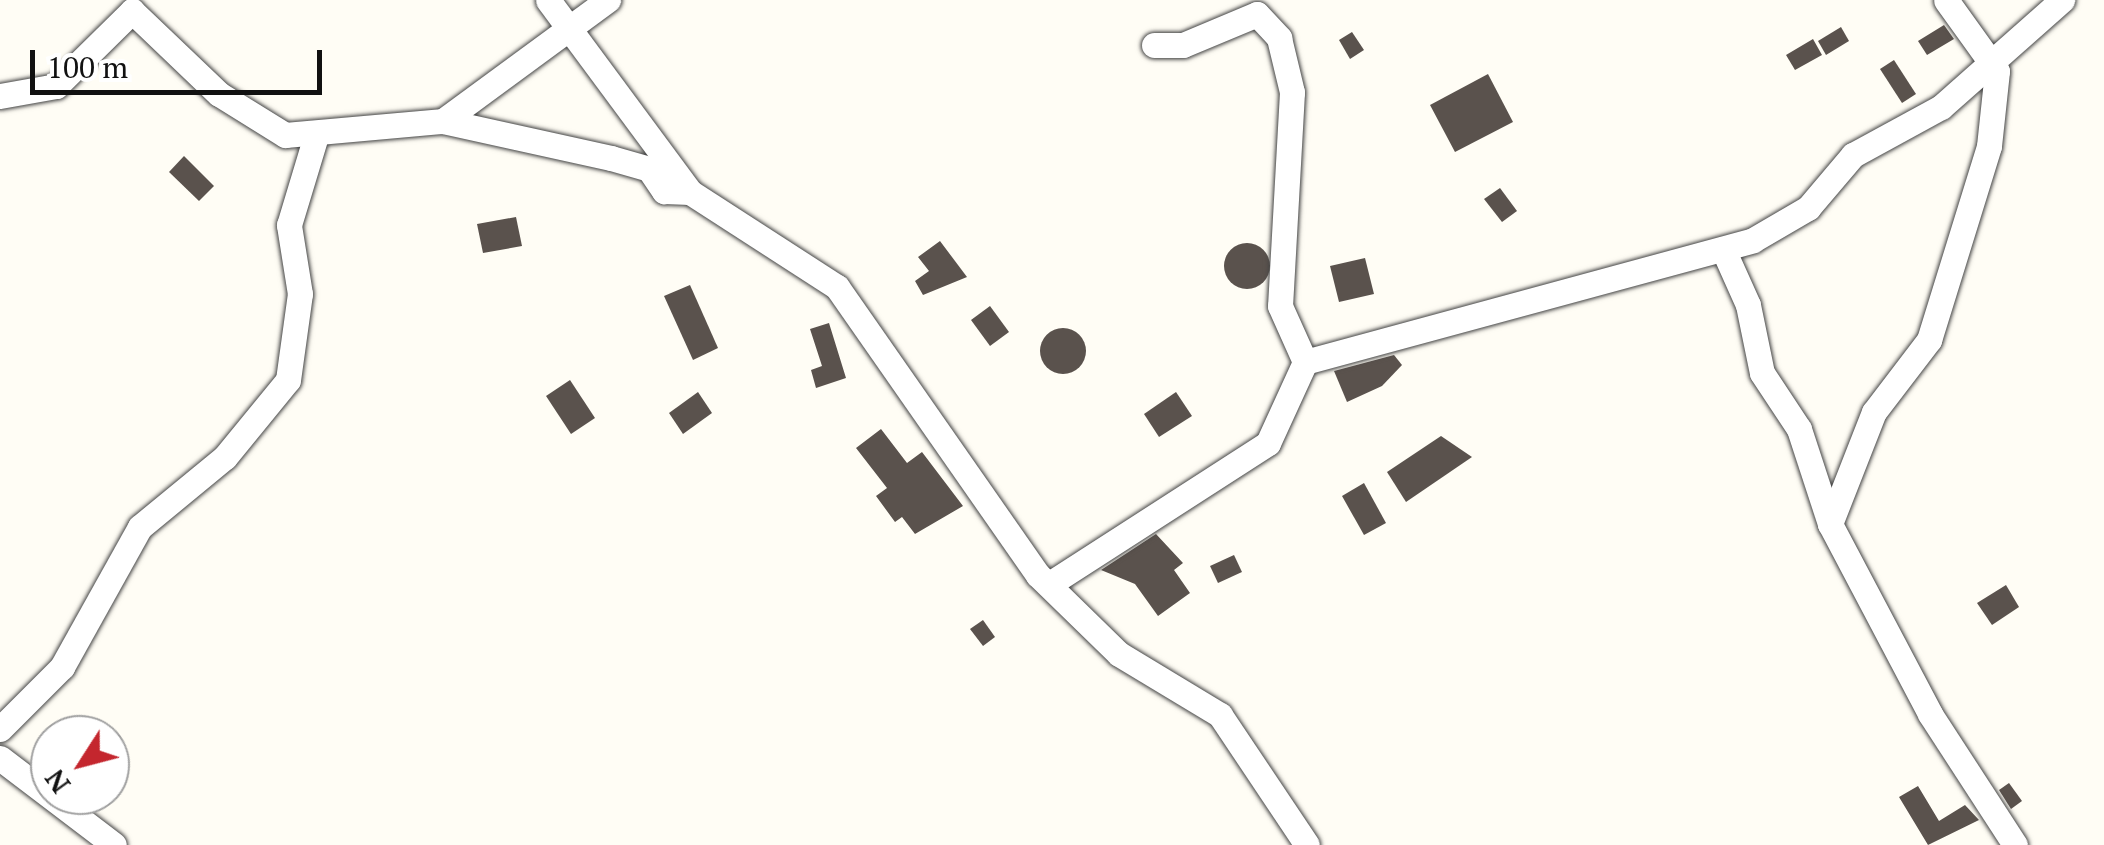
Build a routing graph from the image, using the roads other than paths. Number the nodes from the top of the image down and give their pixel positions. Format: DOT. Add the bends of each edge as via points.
graph roads {
  1 [pos="548,0"];
  2 [pos="608,0"];
  3 [pos="1946,0"];
  4 [pos="2062,0"];
  5 [pos="126,6"];
  6 [pos="1267,7"];
  7 [pos="570,28"];
  8 [pos="1154,44"];
  9 [pos="1989,58"];
  10 [pos="0,96"];
  11 [pos="442,121"];
  12 [pos="315,139"];
  13 [pos="690,192"];
  14 [pos="1723,248"];
  15 [pos="1305,362"];
  16 [pos="1830,524"];
  17 [pos="1051,582"];
  18 [pos="0,729"];
  19 [pos="0,758"];
  20 [pos="114,845"];
  21 [pos="1307,845"];
  22 [pos="2016,845"];
  1 -- 7 [label="street"];
  2 -- 7 [label="street"];
  3 -- 9 [label="street"];
  4 -- 9 [label="street"];
  5 -- 10 [label="street" via="56,86"];
  5 -- 12 [label="street" via="219,94 285,135"];
  6 -- 8 [label="street" via="1183,45"];
  6 -- 15 [label="street" via="1290,71 1280,306"];
  7 -- 11 [label="street"];
  7 -- 13 [label="street"];
  9 -- 14 [label="street" via="1940,107 1853,155 1808,208"];
  9 -- 16 [label="street" via="1996,71 1989,146 1934,326 1874,412"];
  11 -- 12 [label="street"];
  11 -- 13 [label="street" via="611,158 649,169 664,191"];
  12 -- 18 [label="street" via="289,224 300,294 288,380 225,457 140,528 62,667"];
  13 -- 17 [label="street" via="837,287 1012,541"];
  14 -- 15 [label="street"];
  14 -- 16 [label="street" via="1748,305 1762,373 1799,429"];
  15 -- 17 [label="street" via="1268,443"];
  16 -- 22 [label="street" via="1930,714"];
  17 -- 21 [label="street" via="1119,654 1220,715"];
  19 -- 20 [label="street"];
}
